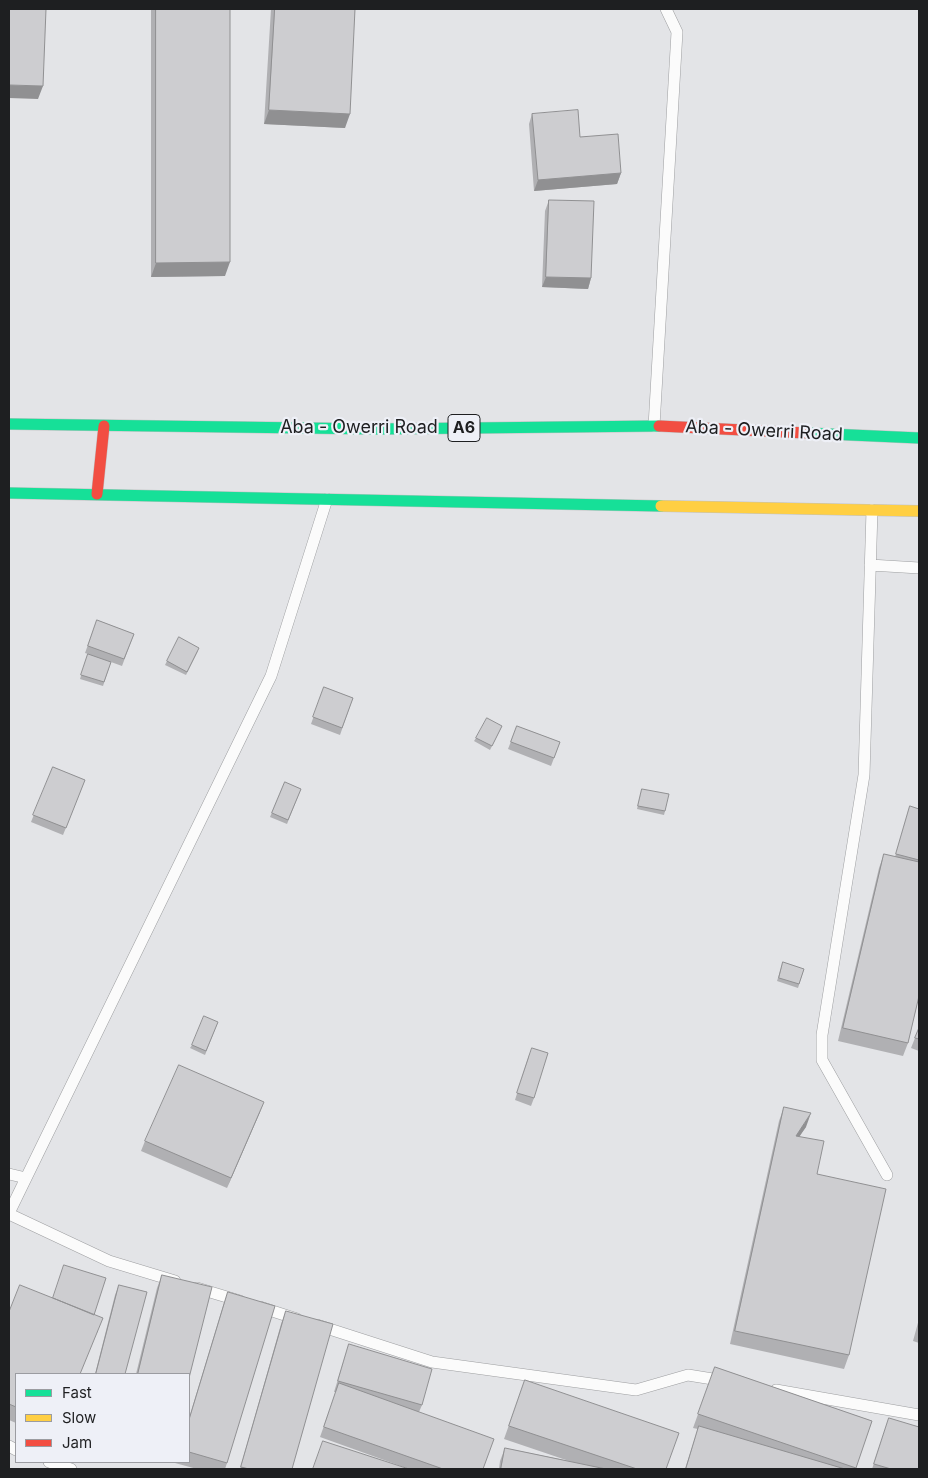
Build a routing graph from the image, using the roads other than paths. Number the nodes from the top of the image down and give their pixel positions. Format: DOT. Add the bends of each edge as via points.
graph roads {
  1 [pos="666,9"];
  2 [pos="9,424"];
  3 [pos="104,426"];
  4 [pos="654,426"];
  5 [pos="919,438"];
  6 [pos="9,493"];
  7 [pos="97,494"];
  8 [pos="327,499"];
  9 [pos="872,510"];
  10 [pos="919,511"];
  11 [pos="870,565"];
  12 [pos="919,568"];
  13 [pos="9,1174"];
  14 [pos="886,1175"];
  15 [pos="26,1178"];
  16 [pos="9,1214"];
  17 [pos="736,1383"];
  18 [pos="765,1388"];
  19 [pos="919,1415"];
  20 [pos="52,1463"];
  21 [pos="71,1469"];
  1 -- 4 [label="lane" via="676,32"];
  2 -- 3 [label="highway, Aba - Owerri Road / A6"];
  3 -- 4 [label="highway, Aba - Owerri Road / A6" via="378,429"];
  3 -- 7 [label="highway"];
  4 -- 5 [label="highway, Aba - Owerri Road / A6"];
  6 -- 7 [label="highway"];
  7 -- 8 [label="highway"];
  8 -- 9 [label="highway"];
  8 -- 15 [label="lane" via="271,676"];
  9 -- 10 [label="highway"];
  9 -- 11 [label="lane"];
  11 -- 12 [label="lane"];
  11 -- 14 [label="lane" via="864,774 822,1035 822,1060"];
  13 -- 15 [label="lane"];
  15 -- 16 [label="lane"];
  16 -- 17 [label="lane" via="109,1261 432,1362 636,1390 688,1374"];
  18 -- 19 [label="lane"];
  20 -- 21 [label="lane"];
}
